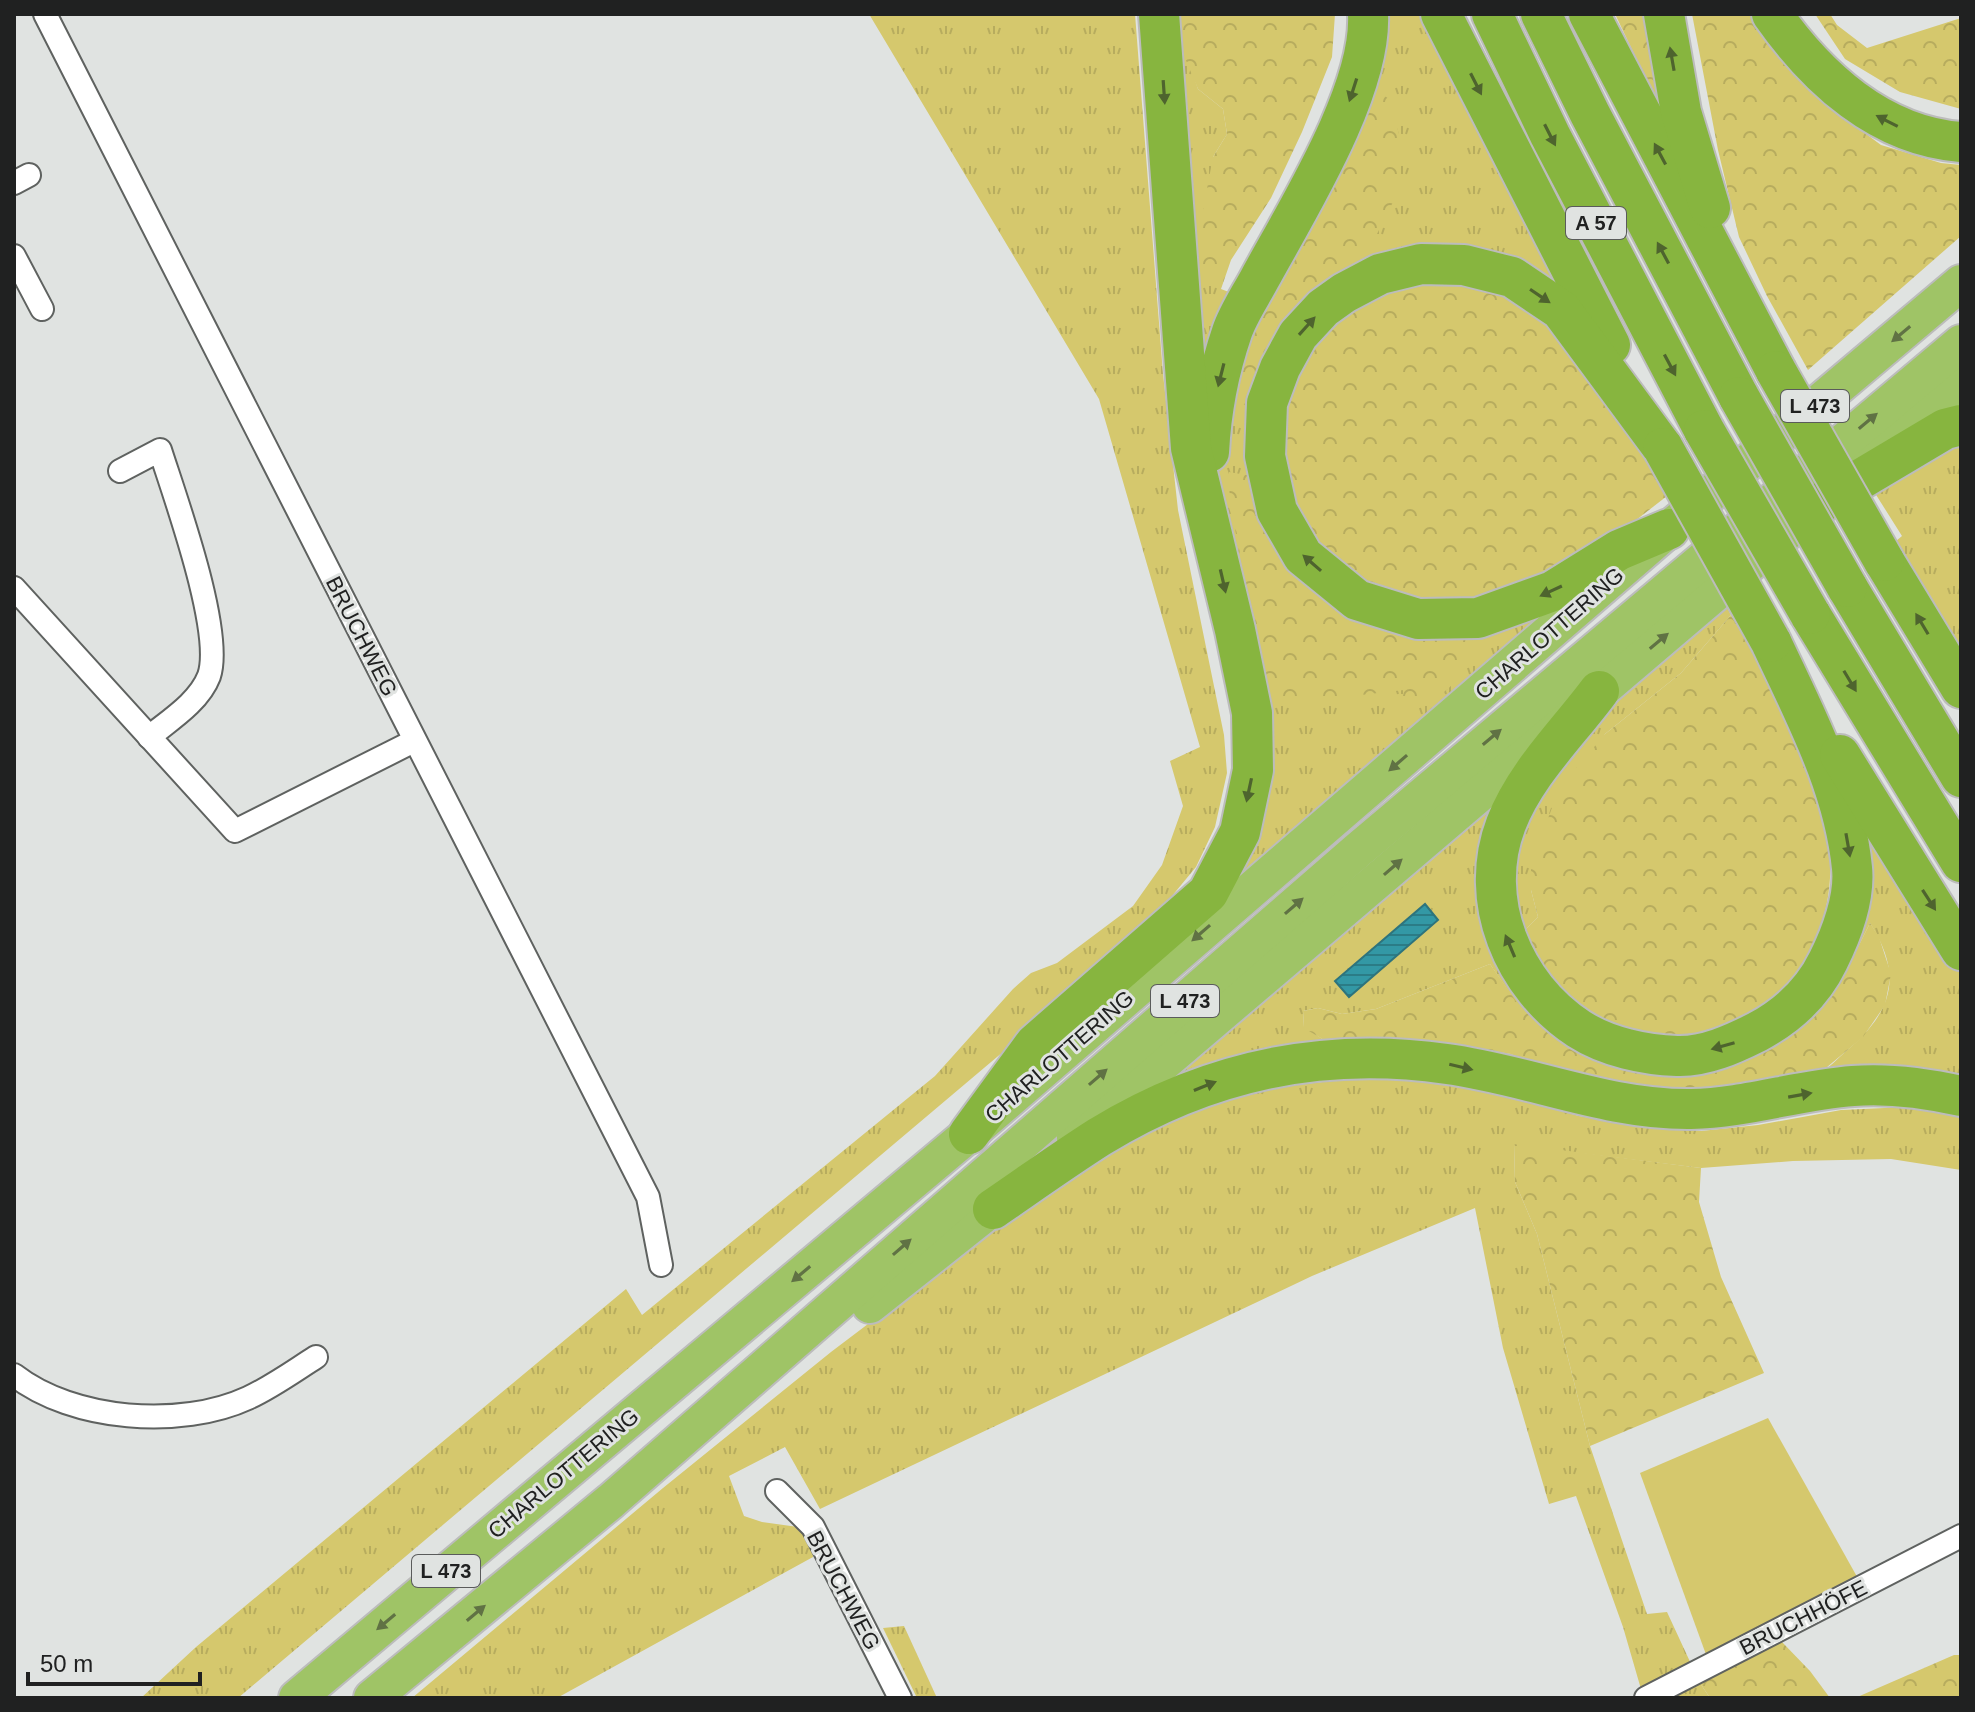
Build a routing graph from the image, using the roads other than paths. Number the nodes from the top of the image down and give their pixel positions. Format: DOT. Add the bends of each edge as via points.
graph roads {
  1 [pos="45,14"];
  2 [pos="1159,14"];
  3 [pos="1368,14"];
  4 [pos="1441,14"];
  5 [pos="1492,14"];
  6 [pos="1541,14"];
  7 [pos="1589,14"];
  8 [pos="1664,14"];
  9 [pos="1772,14"];
  10 [pos="1961,142"];
  11 [pos="14,256"];
  12 [pos="1961,283"];
  13 [pos="42,309"];
  14 [pos="1961,343"];
  15 [pos="1776,371"];
  16 [pos="1961,381"];
  17 [pos="1961,425"];
  18 [pos="1663,448"];
  19 [pos="120,471"];
  20 [pos="1819,504"];
  21 [pos="1205,505"];
  22 [pos="1669,529"];
  23 [pos="14,588"];
  24 [pos="1771,642"];
  25 [pos="1961,688"];
  26 [pos="1599,691"];
  27 [pos="149,737"];
  28 [pos="414,741"];
  29 [pos="1961,777"];
  30 [pos="1961,862"];
  31 [pos="1961,950"];
  32 [pos="1961,1096"];
  33 [pos="969,1134"];
  34 [pos="993,1209"];
  35 [pos="661,1265"];
  36 [pos="316,1357"];
  37 [pos="17,1382"];
  38 [pos="777,1491"];
  39 [pos="611,1501"];
  40 [pos="1961,1536"];
  41 [pos="297,1698"];
  42 [pos="372,1698"];
  43 [pos="900,1698"];
  44 [pos="1646,1698"];
  1 -- 28 [label="street, BRUCHWEG"];
  2 -- 21 [label="highway, one-way" via="1191,448"];
  3 -- 21 [label="highway, one-way" via="1354,92 1326,156 1232,331 1211,418"];
  4 -- 18 [label="highway, one-way"];
  5 -- 30 [label="highway, A 57, one-way, bridge" via="1704,430"];
  29 -- 6 [label="highway, A 57, one-way, bridge" via="1739,397"];
  15 -- 7 [label="highway, one-way"];
  15 -- 8 [label="highway, one-way" via="1700,182"];
  10 -- 9 [label="highway, one-way" via="1889,124 1840,91 1793,44"];
  11 -- 13 [label="street"];
  12 -- 22 [label="highway, CHARLOTTERING / L 473, one-way"];
  39 -- 14 [label="highway, CHARLOTTERING / L 473, one-way" via="1358,850"];
  25 -- 15 [label="highway, one-way, bridge"];
  16 -- 20 [label="highway"];
  17 -- 20 [label="highway" via="1945,429"];
  22 -- 18 [label="highway, one-way" via="1619,550 1553,591 1478,618 1418,619 1372,605 1357,600 1303,556 1277,511 1265,456 1267,403 1298,335 1344,293 1380,274 1421,264 1464,265 1512,277 1561,310"];
  18 -- 24 [label="highway, bridge"];
  19 -- 27 [label="street" via="160,450 205,600 211,650 210,674 199,695"];
  26 -- 20 [label="highway, one-way"];
  21 -- 33 [label="highway, one-way" via="1252,713 1253,770 1240,832 1208,893 1035,1044"];
  22 -- 33 [label="highway, CHARLOTTERING / L 473, one-way"];
  23 -- 27 [label="street"];
  24 -- 26 [label="highway, one-way" via="1829,766 1852,872 1843,931 1820,978 1780,1020 1729,1046 1680,1056 1626,1049 1580,1030 1543,999 1510,950 1496,905 1495,874 1505,825 1527,783"];
  24 -- 31 [label="highway, one-way"];
  34 -- 26 [label="highway, one-way"];
  27 -- 28 [label="street" via="235,831"];
  28 -- 35 [label="street, BRUCHWEG" via="648,1197"];
  34 -- 32 [label="highway, one-way" via="1099,1137 1161,1103 1227,1077 1302,1062 1382,1058 1448,1064 1627,1104 1690,1109 1852,1086 1917,1086"];
  33 -- 41 [label="highway, CHARLOTTERING / L 473, one-way"];
  34 -- 39 [label="highway"];
  36 -- 37 [label="street" via="248,1399 193,1413 132,1418"];
  38 -- 43 [label="street, BRUCHWEG" via="813,1527"];
  42 -- 39 [label="highway, CHARLOTTERING / L 473, one-way"];
  40 -- 44 [label="street, BRUCHHÖFE"];
}
